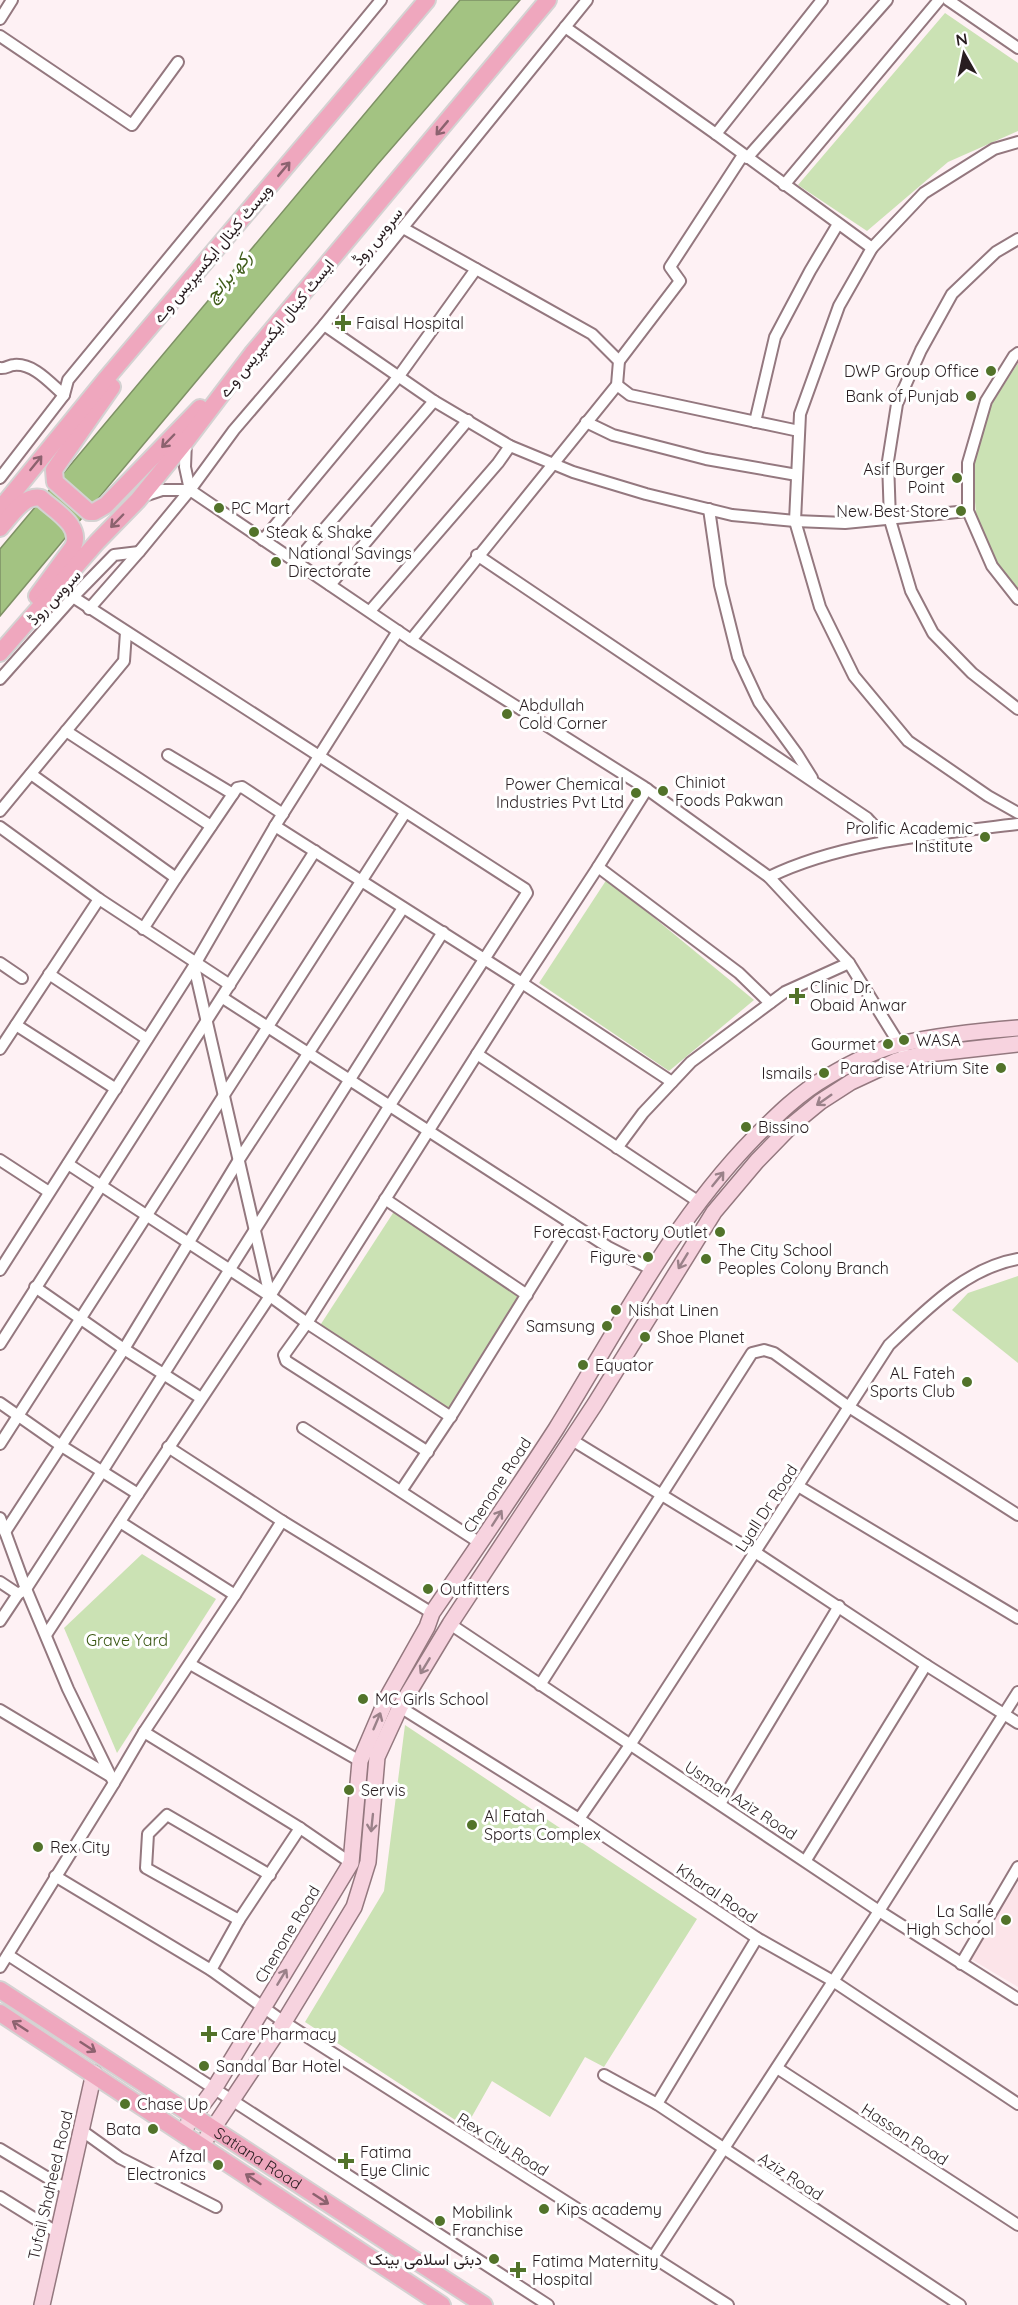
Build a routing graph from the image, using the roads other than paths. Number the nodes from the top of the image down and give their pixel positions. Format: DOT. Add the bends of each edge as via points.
graph roads {
  1 [pos="12,0"];
  2 [pos="381,0"];
  3 [pos="427,0"];
  4 [pos="548,0"];
  5 [pos="553,0"];
  6 [pos="587,0"];
  7 [pos="822,0"];
  8 [pos="887,0"];
  9 [pos="939,0"];
  10 [pos="948,0"];
  11 [pos="0,19"];
  12 [pos="565,27"];
  13 [pos="0,36"];
  14 [pos="1018,48"];
  15 [pos="178,62"];
  16 [pos="479,83"];
  17 [pos="716,134"];
  18 [pos="1018,142"];
  19 [pos="745,157"];
  20 [pos="784,184"];
  21 [pos="838,224"];
  22 [pos="403,228"];
  23 [pos="1018,239"];
  24 [pos="872,248"];
  25 [pos="476,269"];
  26 [pos="184,286"];
  27 [pos="324,325"];
  28 [pos="1018,353"];
  29 [pos="252,354"];
  30 [pos="619,361"];
  31 [pos="0,368"];
  32 [pos="399,376"];
  33 [pos="617,385"];
  34 [pos="64,395"];
  35 [pos="434,401"];
  36 [pos="468,420"];
  37 [pos="586,422"];
  38 [pos="755,422"];
  39 [pos="799,431"];
  40 [pos="186,441"];
  41 [pos="510,446"];
  42 [pos="553,465"];
  43 [pos="797,475"];
  44 [pos="0,477"];
  45 [pos="189,490"];
  46 [pos="138,500"];
  47 [pos="0,509"];
  48 [pos="709,509"];
  49 [pos="968,512"];
  50 [pos="890,520"];
  51 [pos="795,521"];
  52 [pos="0,528"];
  53 [pos="263,540"];
  54 [pos="139,552"];
  55 [pos="477,555"];
  56 [pos="296,562"];
  57 [pos="330,585"];
  58 [pos="73,597"];
  59 [pos="1018,599"];
  60 [pos="89,609"];
  61 [pos="370,611"];
  62 [pos="398,631"];
  63 [pos="126,632"];
  64 [pos="411,640"];
  65 [pos="0,645"];
  66 [pos="0,653"];
  67 [pos="0,679"];
  68 [pos="1018,709"];
  69 [pos="66,731"];
  70 [pos="168,755"];
  71 [pos="318,756"];
  72 [pos="31,774"];
  73 [pos="814,783"];
  74 [pos="647,789"];
  75 [pos="233,794"];
  76 [pos="0,811"];
  77 [pos="405,813"];
  78 [pos="1018,813"];
  79 [pos="283,814"];
  80 [pos="1018,824"];
  81 [pos="211,826"];
  82 [pos="275,826"];
  83 [pos="0,827"];
  84 [pos="888,841"];
  85 [pos="315,851"];
  86 [pos="598,867"];
  87 [pos="770,877"];
  88 [pos="176,878"];
  89 [pos="362,881"];
  90 [pos="99,899"];
  91 [pos="403,908"];
  92 [pos="143,929"];
  93 [pos="443,932"];
  94 [pos="484,959"];
  95 [pos="0,963"];
  96 [pos="849,963"];
  97 [pos="195,964"];
  98 [pos="49,975"];
  99 [pos="22,978"];
  100 [pos="522,983"];
  101 [pos="230,985"];
  102 [pos="223,998"];
  103 [pos="770,1003"];
  104 [pos="207,1021"];
  105 [pos="16,1025"];
  106 [pos="268,1027"];
  107 [pos="1018,1028"];
  108 [pos="147,1039"];
  109 [pos="1018,1044"];
  110 [pos="0,1049"];
  111 [pos="904,1051"];
  112 [pos="308,1053"];
  113 [pos="477,1054"];
  114 [pos="350,1080"];
  115 [pos="672,1082"];
  116 [pos="116,1089"];
  117 [pos="224,1096"];
  118 [pos="390,1106"];
  119 [pos="428,1131"];
  120 [pos="617,1148"];
  121 [pos="240,1158"];
  122 [pos="0,1160"];
  123 [pos="68,1164"];
  124 [pos="101,1185"];
  125 [pos="49,1192"];
  126 [pos="385,1199"];
  127 [pos="699,1202"];
  128 [pos="147,1215"];
  129 [pos="571,1223"];
  130 [pos="255,1229"];
  131 [pos="189,1244"];
  132 [pos="1018,1258"];
  133 [pos="230,1269"];
  134 [pos="651,1269"];
  135 [pos="0,1270"];
  136 [pos="35,1287"];
  137 [pos="526,1295"];
  138 [pos="270,1296"];
  139 [pos="80,1319"];
  140 [pos="307,1323"];
  141 [pos="0,1344"];
  142 [pos="124,1349"];
  143 [pos="164,1374"];
  144 [pos="201,1398"];
  145 [pos="0,1403"];
  146 [pos="849,1407"];
  147 [pos="19,1414"];
  148 [pos="451,1417"];
  149 [pos="303,1428"];
  150 [pos="572,1440"];
  151 [pos="0,1444"];
  152 [pos="60,1445"];
  153 [pos="168,1447"];
  154 [pos="428,1452"];
  155 [pos="103,1470"];
  156 [pos="798,1486"];
  157 [pos="401,1491"];
  158 [pos="138,1494"];
  159 [pos="662,1494"];
  160 [pos="1018,1515"];
  161 [pos="0,1518"];
  162 [pos="282,1521"];
  163 [pos="120,1522"];
  164 [pos="5,1533"];
  165 [pos="480,1543"];
  166 [pos="755,1552"];
  167 [pos="0,1582"];
  168 [pos="22,1591"];
  169 [pos="235,1595"];
  170 [pos="839,1606"];
  171 [pos="432,1613"];
  172 [pos="1018,1618"];
  173 [pos="0,1621"];
  174 [pos="450,1624"];
  175 [pos="46,1635"];
  176 [pos="190,1664"];
  177 [pos="926,1665"];
  178 [pos="540,1685"];
  179 [pos="1018,1692"];
  180 [pos="400,1707"];
  181 [pos="0,1710"];
  182 [pos="1004,1714"];
  183 [pos="1018,1723"];
  184 [pos="144,1732"];
  185 [pos="630,1745"];
  186 [pos="360,1761"];
  187 [pos="112,1780"];
  188 [pos="720,1804"];
  189 [pos="579,1819"];
  190 [pos="300,1828"];
  191 [pos="806,1860"];
  192 [pos="351,1863"];
  193 [pos="1018,1867"];
  194 [pos="270,1875"];
  195 [pos="55,1876"];
  196 [pos="879,1911"];
  197 [pos="239,1920"];
  198 [pos="757,1938"];
  199 [pos="8,1955"];
  200 [pos="961,1964"];
  201 [pos="0,1967"];
  202 [pos="211,1970"];
  203 [pos="833,1981"];
  204 [pos="0,1990"];
  205 [pos="1018,1999"];
  206 [pos="263,2007"];
  207 [pos="0,2013"];
  208 [pos="284,2022"];
  209 [pos="777,2068"];
  210 [pos="93,2073"];
  211 [pos="604,2075"];
  212 [pos="214,2089"];
  213 [pos="233,2100"];
  214 [pos="657,2104"];
  215 [pos="1018,2104"];
  216 [pos="194,2115"];
  217 [pos="212,2128"];
  218 [pos="81,2130"];
  219 [pos="182,2132"];
  220 [pos="202,2145"];
  221 [pos="0,2149"];
  222 [pos="724,2149"];
  223 [pos="68,2190"];
  224 [pos="0,2197"];
  225 [pos="216,2206"];
  226 [pos="1018,2225"];
  227 [pos="58,2233"];
  228 [pos="653,2257"];
  229 [pos="42,2305"];
  230 [pos="442,2305"];
  231 [pos="484,2305"];
  232 [pos="548,2305"];
  233 [pos="728,2305"];
  234 [pos="960,2305"];
  1 -- 11 [label="street"];
  2 -- 34 [label="street" via="68,380"];
  26 -- 3 [label="main road, ویسٹ کینال ایکسپریس وے, one-way"];
  4 -- 16 [label="main road, ایسٹ کینال ایکسپریس وے"];
  5 -- 16 [label="main road"];
  6 -- 12 [label="street, سروس روڈ"];
  7 -- 17 [label="street"];
  8 -- 19 [label="street"];
  9 -- 20 [label="street"];
  10 -- 14 [label="street"];
  12 -- 17 [label="street"];
  12 -- 22 [label="street, سروس روڈ"];
  13 -- 15 [label="street" via="132,125"];
  16 -- 29 [label="main road, ایسٹ کینال ایکسپریس وے, one-way"];
  17 -- 19 [label="street"];
  18 -- 24 [label="street" via="994,149 924,193"];
  19 -- 20 [label="street"];
  19 -- 30 [label="street" via="670,267 680,281"];
  20 -- 21 [label="street"];
  21 -- 24 [label="street"];
  21 -- 38 [label="street" via="775,338"];
  22 -- 25 [label="street"];
  22 -- 27 [label="street, سروس روڈ"];
  23 -- 50 [label="street" via="996,252 952,294 921,350 897,404 888,461"];
  24 -- 39 [label="street" via="839,306 800,414"];
  25 -- 30 [label="street" via="592,334"];
  25 -- 32 [label="street"];
  29 -- 26 [label="main road, one-way" via="106,505 89,512 55,482 54,470 60,460"];
  47 -- 26 [label="main road, ویسٹ کینال ایکسپریس وے, one-way"];
  27 -- 32 [label="street"];
  27 -- 45 [label="street, سروس روڈ" via="234,430"];
  28 -- 49 [label="street" via="986,401 968,464"];
  29 -- 40 [label="main road, ایسٹ کینال ایکسپریس وے"];
  30 -- 33 [label="street"];
  31 -- 34 [label="street" via="31,367"];
  32 -- 35 [label="street"];
  32 -- 53 [label="street"];
  33 -- 37 [label="street"];
  33 -- 38 [label="street" via="630,395"];
  34 -- 44 [label="street"];
  35 -- 36 [label="street"];
  35 -- 56 [label="street"];
  36 -- 41 [label="street"];
  36 -- 57 [label="street"];
  37 -- 42 [label="street"];
  37 -- 43 [label="street" via="613,435 685,454"];
  38 -- 39 [label="street"];
  39 -- 43 [label="street"];
  40 -- 45 [label="street"];
  40 -- 46 [label="main road, ایسٹ کینال ایکسپریس وے"];
  41 -- 42 [label="street"];
  41 -- 61 [label="street"];
  42 -- 48 [label="street"];
  42 -- 55 [label="street"];
  43 -- 51 [label="street"];
  45 -- 46 [label="street" via="162,489"];
  45 -- 53 [label="street"];
  45 -- 54 [label="street, سروس روڈ"];
  46 -- 66 [label="main road, ایسٹ کینال ایکسپریس وے, one-way"];
  48 -- 51 [label="street" via="757,519"];
  48 -- 73 [label="street" via="720,585 738,657 759,702"];
  49 -- 50 [label="street"];
  49 -- 59 [label="street" via="992,566"];
  50 -- 51 [label="street" via="845,524"];
  50 -- 68 [label="street" via="911,591 933,633 972,673"];
  51 -- 78 [label="street" via="820,607 854,676 908,741"];
  52 -- 65 [label="main road" via="26,500 36,497 74,528 76,540"];
  53 -- 56 [label="street"];
  54 -- 58 [label="street, سروس روڈ" via="114,555"];
  54 -- 60 [label="street, سروس روڈ"];
  55 -- 64 [label="street"];
  55 -- 73 [label="street"];
  56 -- 57 [label="street"];
  57 -- 61 [label="street"];
  58 -- 60 [label="street"];
  58 -- 67 [label="street, سروس روڈ"];
  60 -- 63 [label="street"];
  61 -- 62 [label="street"];
  62 -- 64 [label="street"];
  62 -- 71 [label="street"];
  63 -- 69 [label="street" via="124,661"];
  63 -- 71 [label="street"];
  64 -- 74 [label="street"];
  69 -- 72 [label="street"];
  69 -- 81 [label="street"];
  70 -- 75 [label="street"];
  71 -- 77 [label="street"];
  71 -- 79 [label="street"];
  72 -- 76 [label="street"];
  72 -- 88 [label="street"];
  73 -- 84 [label="street" via="867,818"];
  74 -- 86 [label="street"];
  74 -- 87 [label="street"];
  75 -- 79 [label="street" via="239,786"];
  75 -- 81 [label="street"];
  77 -- 89 [label="street"];
  77 -- 94 [label="street" via="525,889 526,896"];
  79 -- 82 [label="street"];
  80 -- 84 [label="street"];
  81 -- 88 [label="street"];
  82 -- 85 [label="street"];
  82 -- 97 [label="street"];
  83 -- 90 [label="street"];
  84 -- 87 [label="street" via="788,868"];
  85 -- 89 [label="street"];
  85 -- 101 [label="street"];
  86 -- 100 [label="street"];
  86 -- 103 [label="street" via="739,973"];
  87 -- 96 [label="street"];
  88 -- 92 [label="street"];
  89 -- 91 [label="street"];
  89 -- 106 [label="street"];
  90 -- 92 [label="street"];
  90 -- 98 [label="street"];
  91 -- 93 [label="street"];
  91 -- 112 [label="street"];
  92 -- 97 [label="street"];
  93 -- 94 [label="street"];
  93 -- 114 [label="street"];
  94 -- 100 [label="street"];
  94 -- 118 [label="street"];
  95 -- 99 [label="street"];
  96 -- 103 [label="street" via="785,992"];
  96 -- 111 [label="street"];
  97 -- 101 [label="street"];
  97 -- 104 [label="street"];
  97 -- 108 [label="street"];
  98 -- 105 [label="street"];
  98 -- 108 [label="street"];
  100 -- 113 [label="street"];
  100 -- 115 [label="street"];
  101 -- 102 [label="street"];
  102 -- 104 [label="street"];
  102 -- 106 [label="street"];
  103 -- 115 [label="street" via="691,1062"];
  104 -- 117 [label="street"];
  104 -- 124 [label="street"];
  105 -- 110 [label="street"];
  105 -- 116 [label="street"];
  106 -- 112 [label="street"];
  106 -- 117 [label="street"];
  107 -- 111 [label="street, Chenone Road" via="976,1032"];
  108 -- 116 [label="street"];
  109 -- 111 [label="street, Chenone Road" via="931,1053"];
  127 -- 111 [label="street, Chenone Road, one-way" via="736,1156 798,1097 874,1053"];
  111 -- 150 [label="street, Chenone Road, one-way" via="820,1102 757,1161 702,1229"];
  112 -- 114 [label="street"];
  112 -- 121 [label="street"];
  113 -- 119 [label="street"];
  113 -- 120 [label="street"];
  114 -- 118 [label="street"];
  114 -- 130 [label="street"];
  115 -- 120 [label="street"];
  116 -- 123 [label="street"];
  117 -- 121 [label="street"];
  117 -- 128 [label="street"];
  118 -- 119 [label="street"];
  118 -- 138 [label="street"];
  119 -- 126 [label="street"];
  119 -- 129 [label="street"];
  120 -- 127 [label="street"];
  121 -- 130 [label="street"];
  121 -- 131 [label="street"];
  122 -- 125 [label="street"];
  123 -- 124 [label="street"];
  123 -- 125 [label="street"];
  124 -- 128 [label="street"];
  124 -- 136 [label="street"];
  125 -- 135 [label="street"];
  126 -- 137 [label="street"];
  126 -- 140 [label="street"];
  127 -- 134 [label="street, Chenone Road"];
  128 -- 131 [label="street"];
  128 -- 139 [label="street"];
  129 -- 134 [label="street"];
  129 -- 137 [label="street"];
  130 -- 133 [label="street"];
  130 -- 138 [label="street"];
  131 -- 133 [label="street"];
  131 -- 142 [label="street"];
  132 -- 146 [label="street, Lyall Dr Road" via="981,1271 922,1314 889,1346"];
  133 -- 138 [label="street"];
  133 -- 143 [label="street"];
  165 -- 134 [label="street, Chenone Road, one-way" via="556,1429"];
  136 -- 139 [label="street"];
  136 -- 141 [label="street"];
  137 -- 148 [label="street"];
  138 -- 140 [label="street"];
  138 -- 144 [label="street"];
  139 -- 142 [label="street"];
  139 -- 147 [label="street"];
  140 -- 148 [label="street"];
  140 -- 154 [label="street" via="284,1355 286,1361"];
  142 -- 143 [label="street"];
  142 -- 152 [label="street"];
  143 -- 144 [label="street"];
  143 -- 155 [label="street"];
  144 -- 153 [label="street"];
  145 -- 147 [label="street"];
  146 -- 156 [label="street, Lyall Dr Road"];
  146 -- 159 [label="street" via="774,1353 752,1353"];
  146 -- 160 [label="street"];
  147 -- 151 [label="street"];
  147 -- 152 [label="street"];
  148 -- 154 [label="street"];
  149 -- 157 [label="street"];
  150 -- 159 [label="street"];
  150 -- 174 [label="street, Chenone Road"];
  152 -- 155 [label="street"];
  152 -- 164 [label="street"];
  153 -- 158 [label="street"];
  153 -- 162 [label="street"];
  154 -- 157 [label="street"];
  155 -- 158 [label="street"];
  155 -- 168 [label="street"];
  156 -- 166 [label="street, Lyall Dr Road"];
  156 -- 172 [label="street"];
  157 -- 165 [label="street"];
  158 -- 163 [label="street"];
  159 -- 166 [label="street"];
  159 -- 178 [label="street"];
  161 -- 164 [label="street"];
  162 -- 169 [label="street"];
  162 -- 171 [label="street"];
  163 -- 169 [label="street"];
  163 -- 175 [label="street"];
  164 -- 168 [label="street"];
  165 -- 171 [label="street, Chenone Road"];
  166 -- 170 [label="street"];
  166 -- 185 [label="street, Lyall Dr Road"];
  167 -- 168 [label="street"];
  168 -- 173 [label="street"];
  168 -- 175 [label="street"];
  169 -- 176 [label="street"];
  170 -- 177 [label="street"];
  170 -- 188 [label="street"];
  186 -- 171 [label="street, Chenone Road, one-way" via="387,1698"];
  174 -- 178 [label="street, Usman Aziz Road"];
  174 -- 180 [label="street, Chenone Road, one-way"];
  175 -- 187 [label="street"];
  176 -- 184 [label="street"];
  176 -- 186 [label="street"];
  177 -- 182 [label="street"];
  177 -- 191 [label="street"];
  178 -- 185 [label="street, Usman Aziz Road"];
  179 -- 182 [label="street"];
  180 -- 189 [label="street, Kharal Road"];
  180 -- 208 [label="street, one-way" via="377,1757 368,1862 354,1907"];
  181 -- 187 [label="street"];
  182 -- 183 [label="street"];
  182 -- 196 [label="street"];
  184 -- 187 [label="street"];
  184 -- 190 [label="street"];
  185 -- 188 [label="street, Usman Aziz Road"];
  185 -- 189 [label="street, Lyall Dr Road"];
  186 -- 192 [label="street, Chenone Road"];
  187 -- 195 [label="street"];
  188 -- 191 [label="street, Usman Aziz Road"];
  189 -- 198 [label="street, Kharal Road"];
  190 -- 192 [label="street"];
  190 -- 194 [label="street"];
  191 -- 196 [label="street, Usman Aziz Road"];
  206 -- 192 [label="street, Chenone Road, one-way"];
  193 -- 200 [label="street"];
  194 -- 197 [label="street"];
  194 -- 197 [label="street" via="167,1815 148,1833 146,1868"];
  195 -- 199 [label="street"];
  195 -- 202 [label="street, Rex City Road"];
  196 -- 200 [label="street, Usman Aziz Road"];
  196 -- 203 [label="street"];
  197 -- 202 [label="street"];
  198 -- 203 [label="street, Kharal Road"];
  198 -- 214 [label="street"];
  199 -- 201 [label="street"];
  199 -- 212 [label="street"];
  200 -- 205 [label="street, Usman Aziz Road"];
  202 -- 206 [label="street, Rex City Road"];
  203 -- 209 [label="street"];
  203 -- 215 [label="street, Kharal Road"];
  204 -- 216 [label="main road, Satiana Road, one-way"];
  206 -- 208 [label="street, Rex City Road"];
  206 -- 212 [label="street, Chenone Road"];
  210 -- 207 [label="main road, Satiana Road, one-way"];
  208 -- 213 [label="street"];
  208 -- 228 [label="street, Rex City Road"];
  209 -- 222 [label="street"];
  209 -- 226 [label="street, Hassan Road"];
  210 -- 218 [label="street, Tufail Shaheed Road"];
  210 -- 219 [label="main road, Satiana Road"];
  211 -- 214 [label="street, Aziz Road"];
  212 -- 213 [label="street"];
  212 -- 216 [label="street, Chenone Road"];
  213 -- 217 [label="street"];
  213 -- 232 [label="street"];
  214 -- 222 [label="street, Aziz Road"];
  216 -- 217 [label="main road, Satiana Road"];
  216 -- 219 [label="street, Chenone Road"];
  217 -- 220 [label="street"];
  217 -- 231 [label="main road, Satiana Road, one-way"];
  218 -- 223 [label="street, Tufail Shaheed Road"];
  218 -- 225 [label="street" via="120,2158"];
  219 -- 220 [label="main road, Satiana Road"];
  230 -- 220 [label="main road, Satiana Road, one-way"];
  221 -- 223 [label="street"];
  222 -- 228 [label="street"];
  222 -- 234 [label="street, Aziz Road"];
  223 -- 227 [label="street, Tufail Shaheed Road"];
  224 -- 227 [label="street"];
  227 -- 229 [label="street, Tufail Shaheed Road"];
  228 -- 233 [label="street, Rex City Road"];
}
